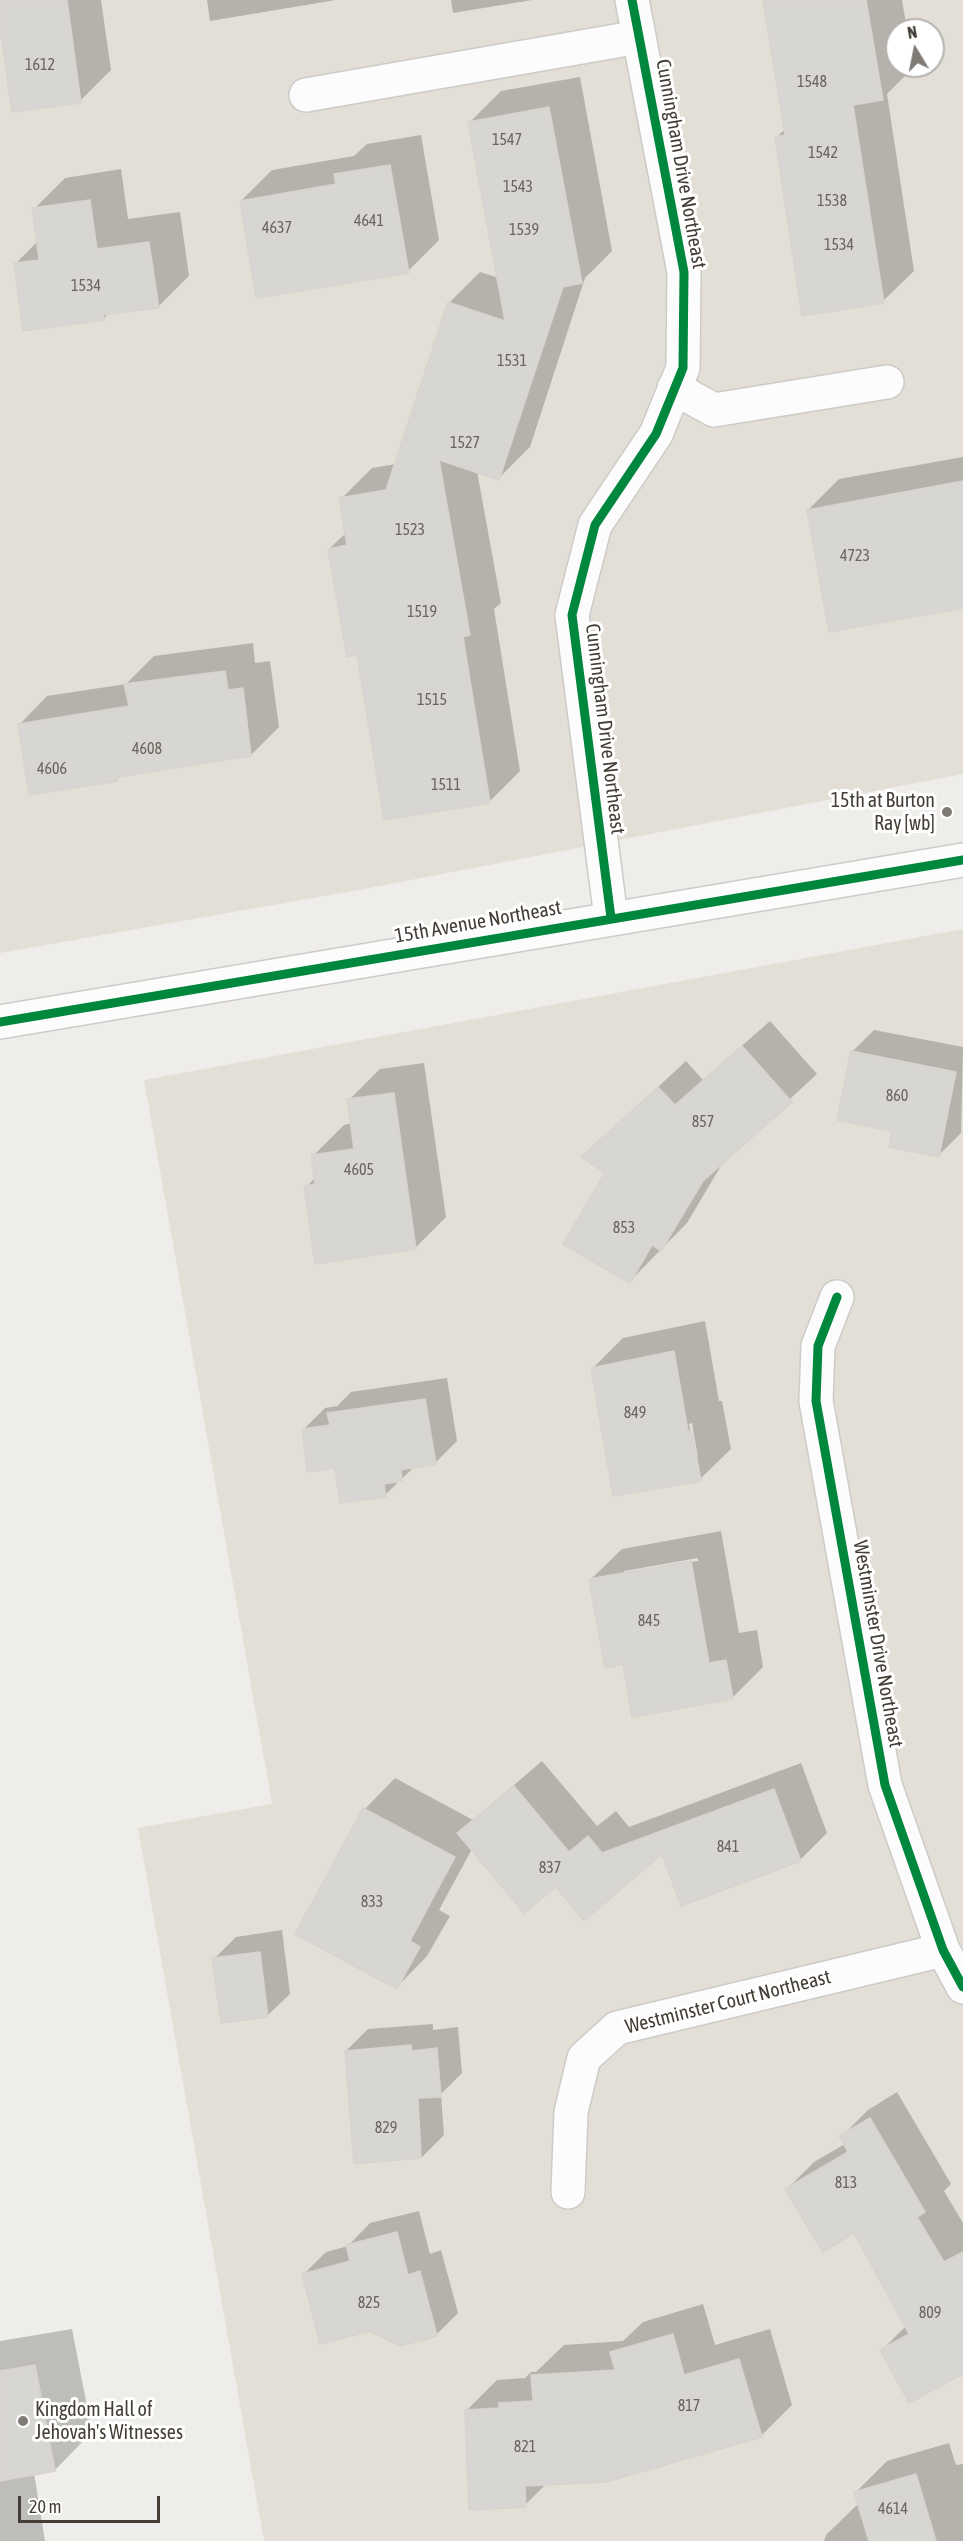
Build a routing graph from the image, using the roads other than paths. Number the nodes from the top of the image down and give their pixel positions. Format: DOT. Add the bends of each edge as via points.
graph roads {
  1 [pos="632,0"];
  2 [pos="639,37"];
  3 [pos="306,95"];
  4 [pos="887,382"];
  5 [pos="674,388"];
  6 [pos="963,860"];
  7 [pos="611,918"];
  8 [pos="0,1022"];
  9 [pos="837,1297"];
  10 [pos="943,1950"];
  11 [pos="963,1987"];
  12 [pos="568,2192"];
  1 -- 2 [label="street, Cunningham Drive Northeast"];
  2 -- 3 [label="street"];
  2 -- 5 [label="street, Cunningham Drive Northeast" via="684,272 683,368"];
  4 -- 5 [label="street" via="714,410"];
  5 -- 7 [label="street, Cunningham Drive Northeast" via="656,434 595,525 572,615"];
  6 -- 7 [label="street, 15th Avenue Northeast"];
  7 -- 8 [label="street, 15th Avenue Northeast"];
  9 -- 10 [label="street, Westminster Drive Northeast" via="818,1346 816,1401 885,1785"];
  10 -- 11 [label="street, Westminster Drive Northeast"];
  10 -- 12 [label="street, Westminster Court Northeast" via="617,2028 584,2058 571,2112"];
}
